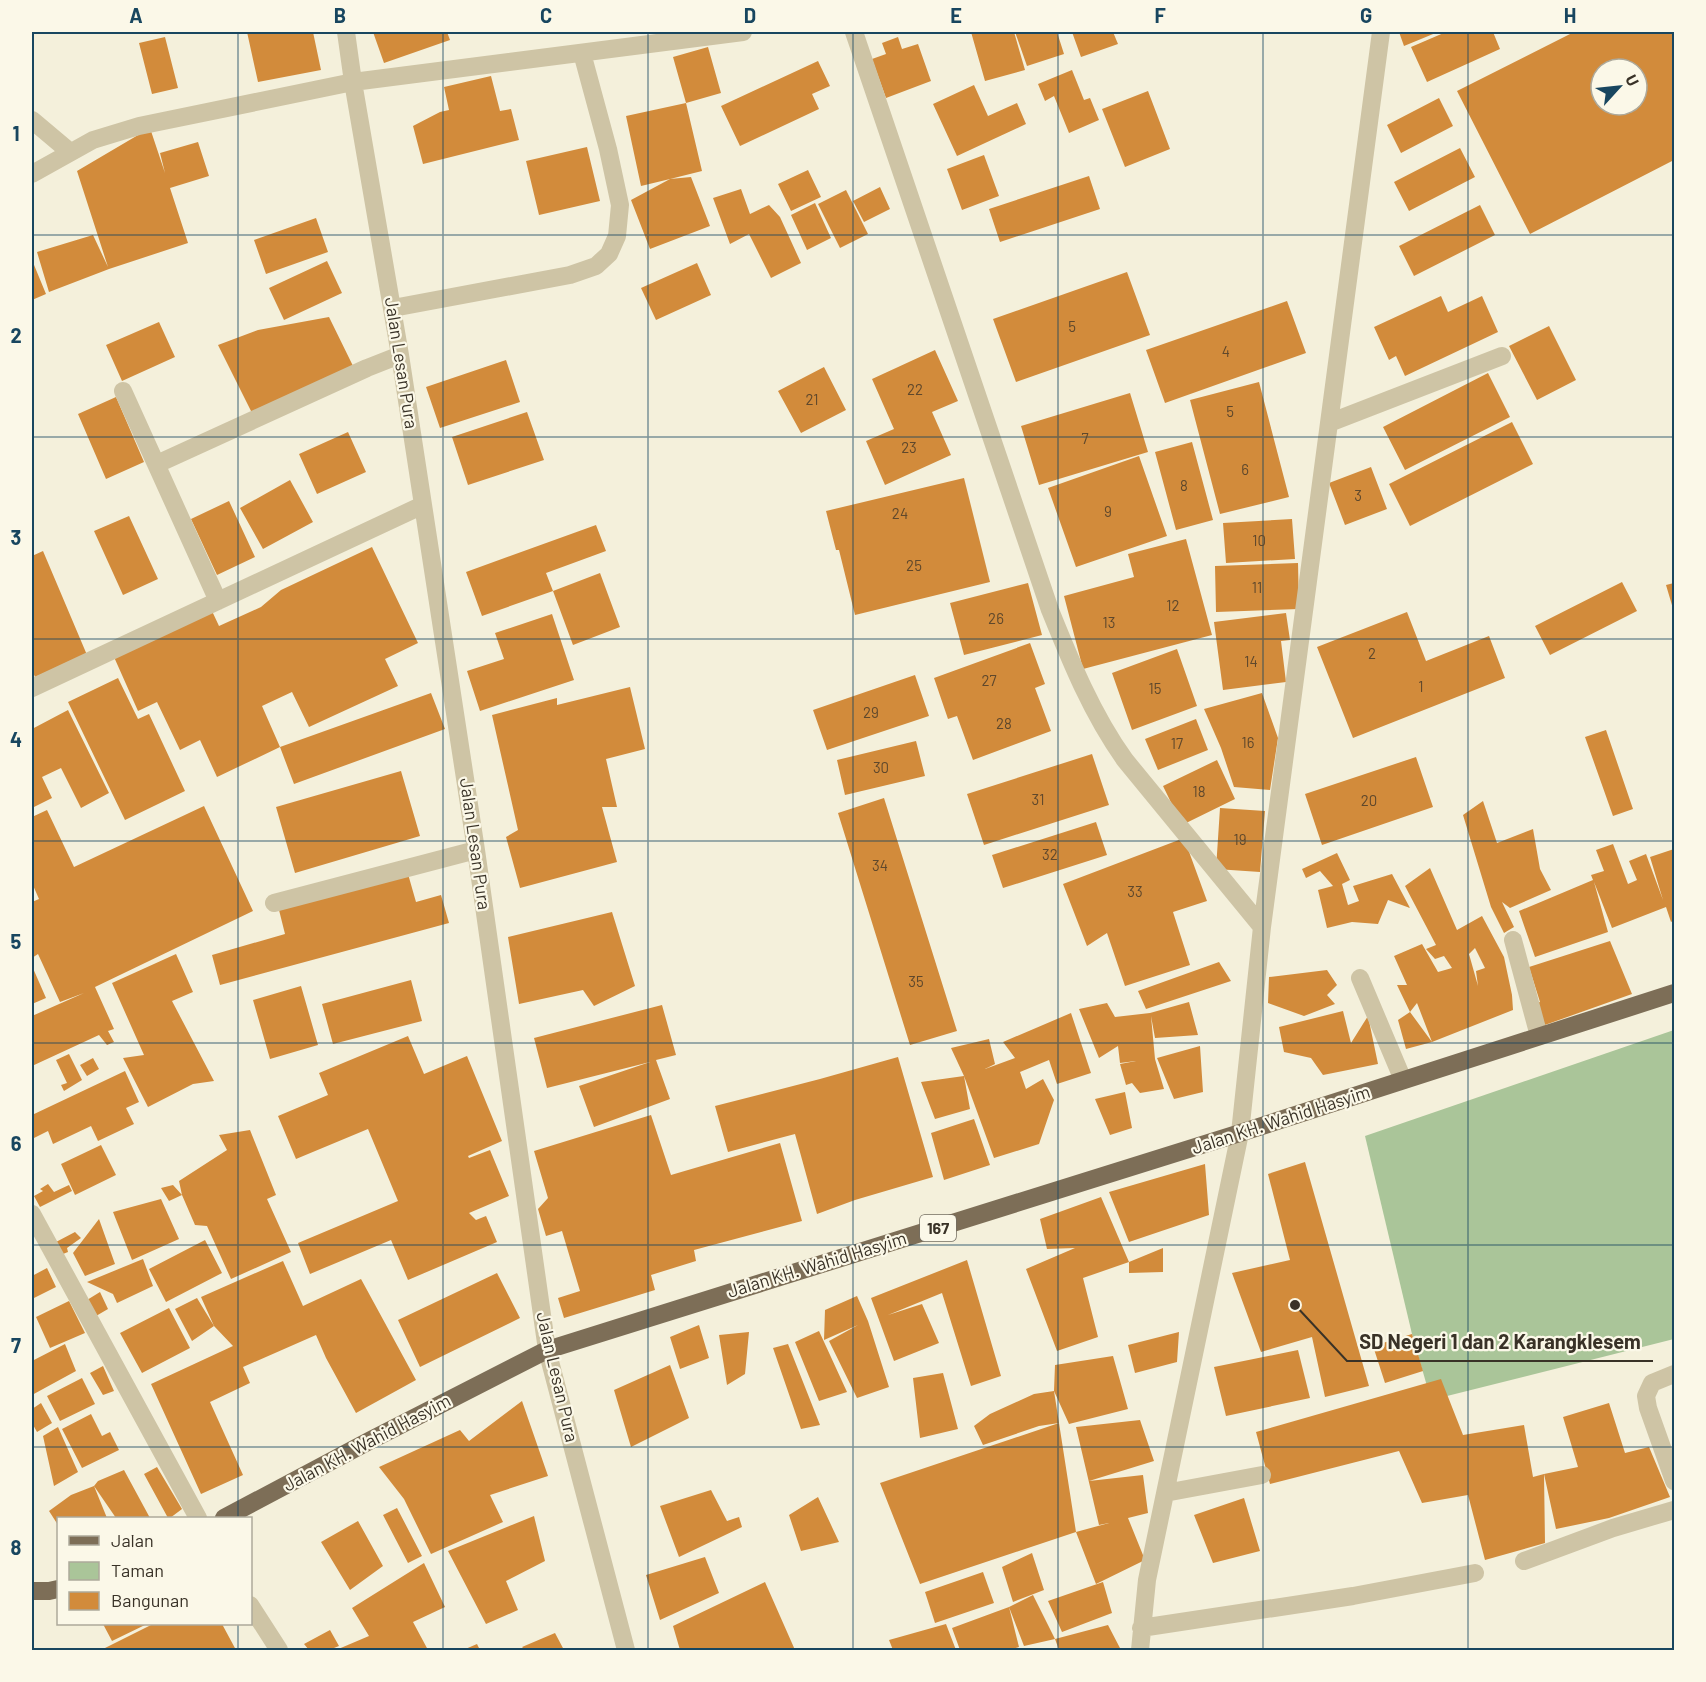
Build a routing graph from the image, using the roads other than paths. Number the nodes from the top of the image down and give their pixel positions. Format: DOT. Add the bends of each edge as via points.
graph roads {
  1 [pos="346,32"];
  2 [pos="743,32"];
  3 [pos="854,32"];
  4 [pos="1381,32"];
  5 [pos="582,53"];
  6 [pos="353,82"];
  7 [pos="35,123"];
  8 [pos="70,152"];
  9 [pos="32,174"];
  10 [pos="393,308"];
  11 [pos="400,355"];
  12 [pos="1502,356"];
  13 [pos="123,391"];
  14 [pos="1329,423"];
  15 [pos="157,464"];
  16 [pos="423,505"];
  17 [pos="218,601"];
  18 [pos="33,684"];
  19 [pos="476,850"];
  20 [pos="274,903"];
  21 [pos="1262,927"];
  22 [pos="1513,940"];
  23 [pos="1360,978"];
  24 [pos="1674,993"];
  25 [pos="1539,1036"];
  26 [pos="1403,1080"];
  27 [pos="1240,1133"];
  28 [pos="32,1214"];
  29 [pos="546,1350"];
  30 [pos="1674,1374"];
  31 [pos="1262,1475"];
  32 [pos="1674,1481"];
  33 [pos="1166,1493"];
  34 [pos="1674,1510"];
  35 [pos="197,1517"];
  36 [pos="226,1517"];
  37 [pos="1524,1561"];
  38 [pos="1474,1573"];
  39 [pos="57,1589"];
  40 [pos="32,1591"];
  41 [pos="252,1608"];
  42 [pos="1141,1628"];
  43 [pos="279,1650"];
  44 [pos="626,1650"];
  45 [pos="1140,1650"];
  1 -- 6 [label="street, Jalan Lesan Pura"];
  2 -- 5 [label="street"];
  3 -- 21 [label="street" via="1050,610 1082,686 1107,735 1125,760"];
  4 -- 14 [label="street"];
  5 -- 6 [label="street"];
  5 -- 10 [label="street" via="620,205 618,236 609,254 596,266 570,275"];
  6 -- 8 [label="street" via="139,126 93,140"];
  6 -- 10 [label="street, Jalan Lesan Pura"];
  7 -- 8 [label="street"];
  8 -- 9 [label="street"];
  10 -- 11 [label="street, Jalan Lesan Pura"];
  11 -- 15 [label="street"];
  11 -- 16 [label="street, Jalan Lesan Pura"];
  12 -- 14 [label="street"];
  13 -- 15 [label="street"];
  14 -- 21 [label="street"];
  15 -- 17 [label="street"];
  16 -- 17 [label="street"];
  16 -- 19 [label="street, Jalan Lesan Pura"];
  17 -- 18 [label="street"];
  19 -- 20 [label="street"];
  19 -- 29 [label="street, Jalan Lesan Pura"];
  21 -- 27 [label="street"];
  22 -- 25 [label="street"];
  23 -- 26 [label="street"];
  24 -- 25 [label="main road, Jalan KH. Wahid Hasyim / 167"];
  25 -- 26 [label="main road, Jalan KH. Wahid Hasyim / 167"];
  26 -- 27 [label="main road, Jalan KH. Wahid Hasyim / 167"];
  27 -- 29 [label="main road, Jalan KH. Wahid Hasyim / 167"];
  27 -- 33 [label="street"];
  28 -- 35 [label="street"];
  29 -- 36 [label="main road, Jalan KH. Wahid Hasyim / 167"];
  29 -- 44 [label="street, Jalan Lesan Pura"];
  30 -- 32 [label="street" via="1652,1383 1646,1396"];
  31 -- 33 [label="street"];
  33 -- 42 [label="street"];
  34 -- 37 [label="street" via="1613,1527"];
  38 -- 42 [label="street"];
  39 -- 40 [label="main road"];
  41 -- 43 [label="street"];
  42 -- 45 [label="street"];
}
